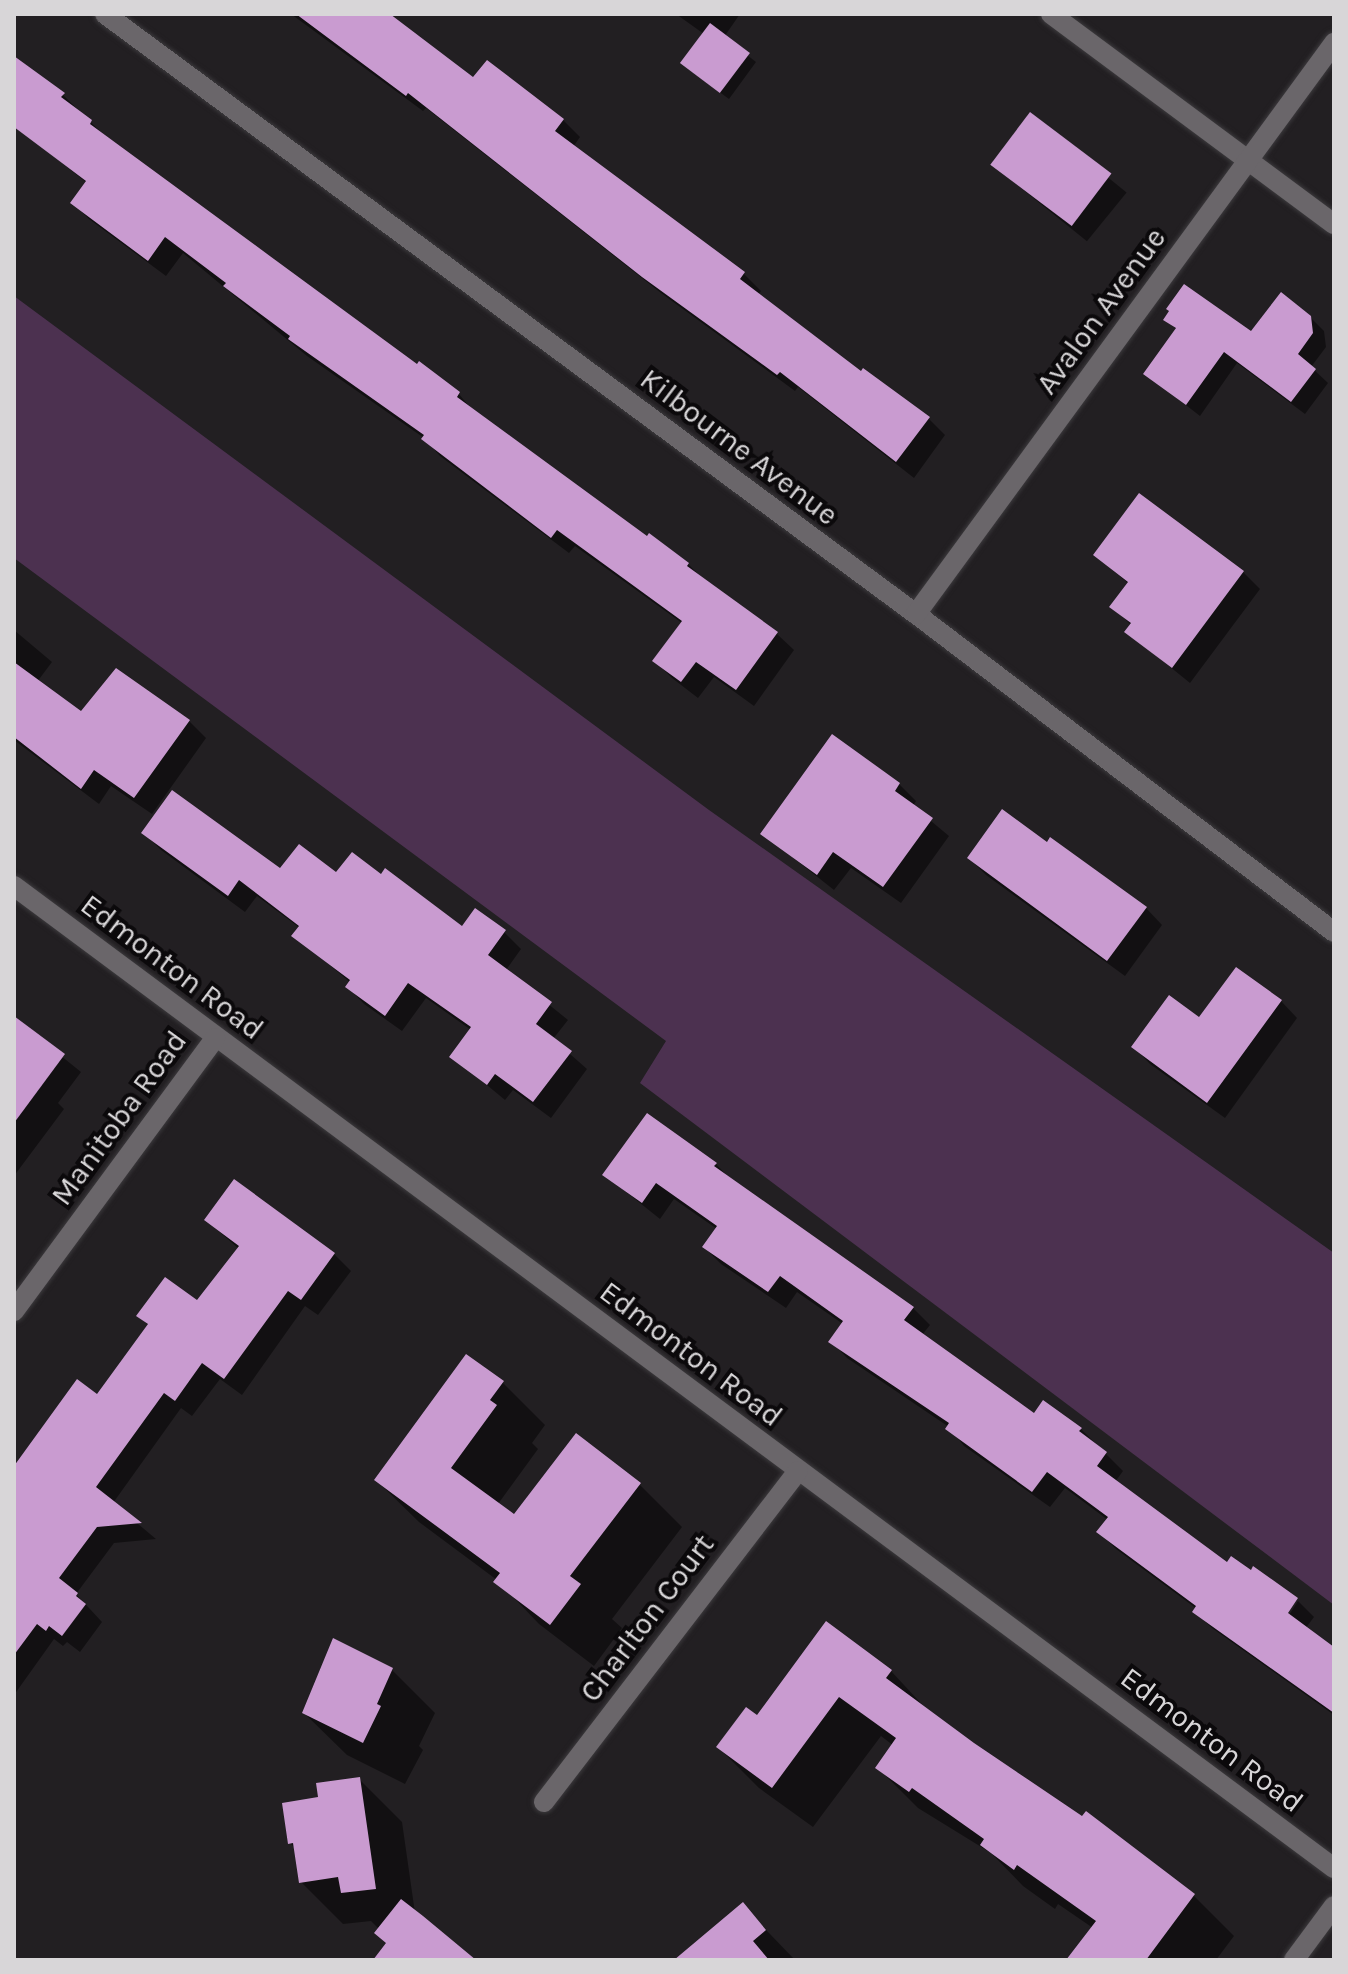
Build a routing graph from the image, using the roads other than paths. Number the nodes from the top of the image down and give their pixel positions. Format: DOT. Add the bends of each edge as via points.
graph roads {
  1 [pos="105,14"];
  2 [pos="1051,14"];
  3 [pos="1334,43"];
  4 [pos="1249,162"];
  5 [pos="1334,224"];
  6 [pos="916,614"];
  7 [pos="14,886"];
  8 [pos="1334,932"];
  9 [pos="215,1038"];
  10 [pos="14,1311"];
  11 [pos="798,1471"];
  12 [pos="544,1802"];
  13 [pos="1334,1868"];
  14 [pos="1334,1906"];
  15 [pos="1294,1960"];
  1 -- 6 [label="street, Kilbourne Avenue"];
  2 -- 4 [label="street"];
  3 -- 4 [label="street, Avalon Avenue"];
  4 -- 5 [label="street"];
  4 -- 6 [label="street, Avalon Avenue"];
  6 -- 8 [label="street, Kilbourne Avenue"];
  7 -- 9 [label="street, Edmonton Road"];
  9 -- 10 [label="street, Manitoba Road"];
  9 -- 11 [label="street, Edmonton Road"];
  11 -- 12 [label="street, Charlton Court"];
  11 -- 13 [label="street, Edmonton Road"];
  14 -- 15 [label="street"];
}
